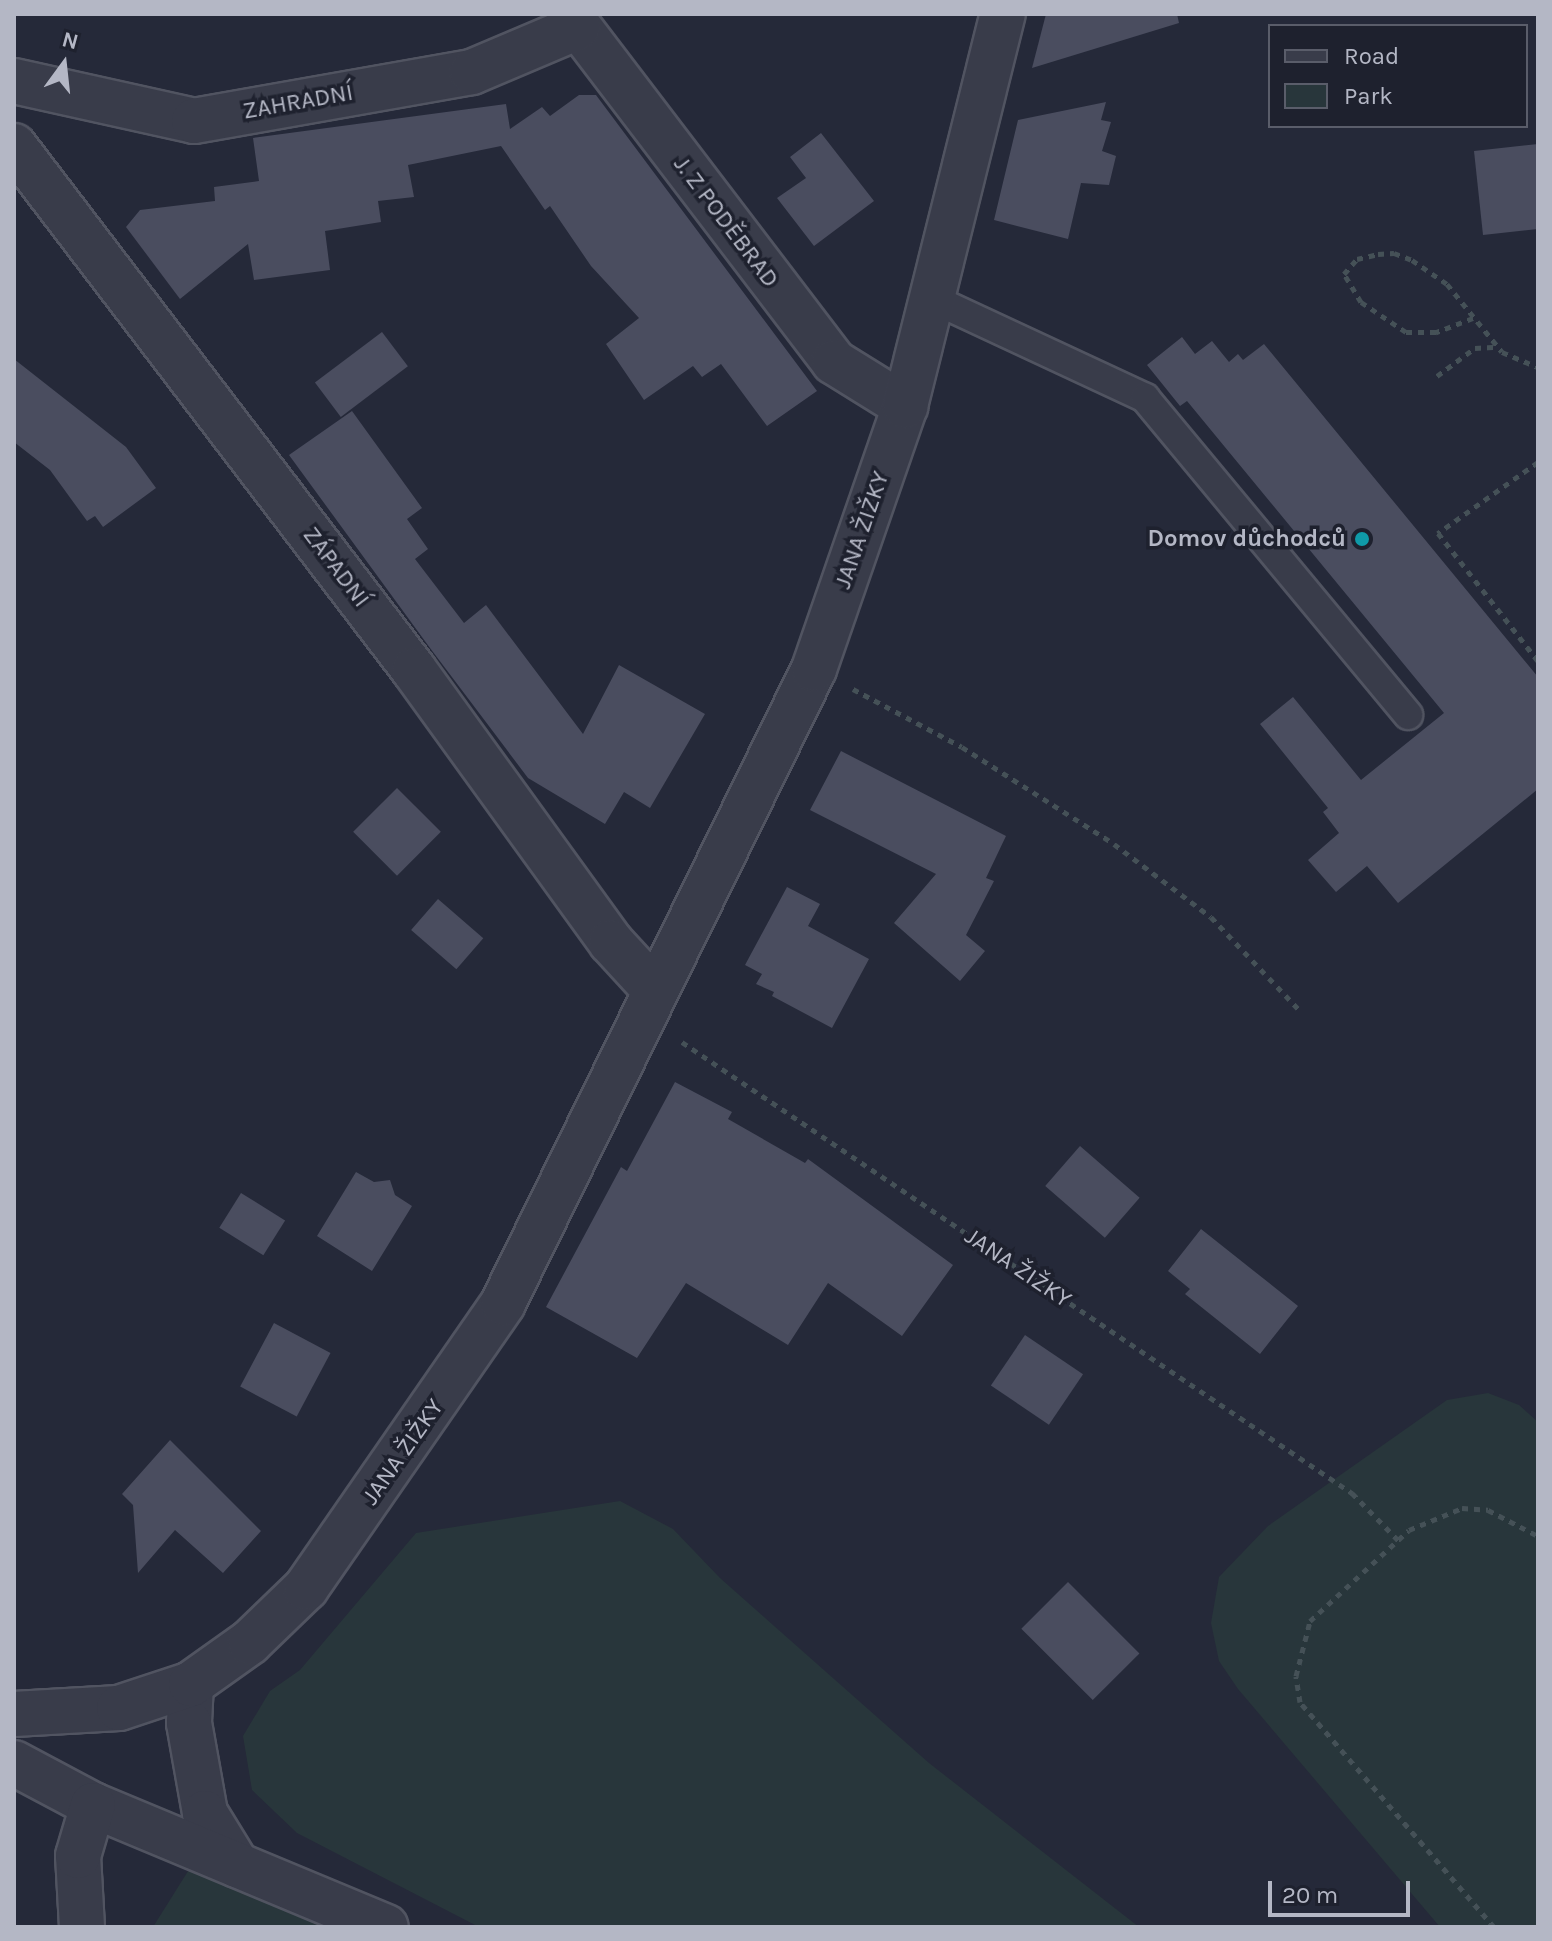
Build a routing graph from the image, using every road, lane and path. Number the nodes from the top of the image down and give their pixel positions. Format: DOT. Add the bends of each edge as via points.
graph roads {
  1 [pos="1003,14"];
  2 [pos="573,21"];
  3 [pos="14,81"];
  4 [pos="14,146"];
  5 [pos="933,299"];
  6 [pos="1473,318"];
  7 [pos="1498,347"];
  8 [pos="1538,367"];
  9 [pos="1437,376"];
  10 [pos="905,406"];
  11 [pos="1538,462"];
  12 [pos="1538,661"];
  13 [pos="814,669"];
  14 [pos="1408,715"];
  15 [pos="650,1003"];
  16 [pos="1301,1012"];
  17 [pos="1538,1536"];
  18 [pos="1398,1540"];
  19 [pos="191,1684"];
  20 [pos="14,1714"];
  21 [pos="14,1763"];
  22 [pos="93,1805"];
  23 [pos="237,1865"];
  24 [pos="82,1927"];
  25 [pos="386,1927"];
  26 [pos="1494,1927"];
  1 -- 5 [label="street, JANA ŽIŽKY"];
  2 -- 3 [label="street, ZAHRADNÍ" via="472,72 194,121"];
  2 -- 10 [label="street, J. Z PODĚBRAD" via="834,362"];
  4 -- 15 [label="street, ZÁPADNÍ" via="414,670"];
  5 -- 10 [label="street, JANA ŽIŽKY"];
  5 -- 14 [label="lane" via="1145,398"];
  6 -- 6 [label="path" via="1429,268 1394,253 1357,259 1344,274 1361,302 1406,332 1436,332"];
  6 -- 7 [label="path"];
  7 -- 8 [label="path"];
  7 -- 9 [label="path" via="1475,348"];
  10 -- 13 [label="street, JANA ŽIŽKY"];
  11 -- 12 [label="path" via="1438,533"];
  13 -- 15 [label="street, JANA ŽIŽKY"];
  13 -- 16 [label="path" via="962,747 1114,844 1211,917"];
  15 -- 18 [label="path, JANA ŽIŽKY" via="1352,1493"];
  15 -- 19 [label="street, JANA ŽIŽKY" via="503,1303 434,1409 306,1588 250,1642"];
  17 -- 18 [label="path" via="1488,1510 1462,1508"];
  18 -- 26 [label="path" via="1310,1621 1299,1648 1300,1702"];
  19 -- 20 [label="street, JANA ŽIŽKY" via="119,1708"];
  19 -- 23 [label="street" via="189,1723 205,1813"];
  21 -- 22 [label="street"];
  22 -- 23 [label="street"];
  22 -- 24 [label="street" via="78,1856"];
  23 -- 25 [label="street"];
}
